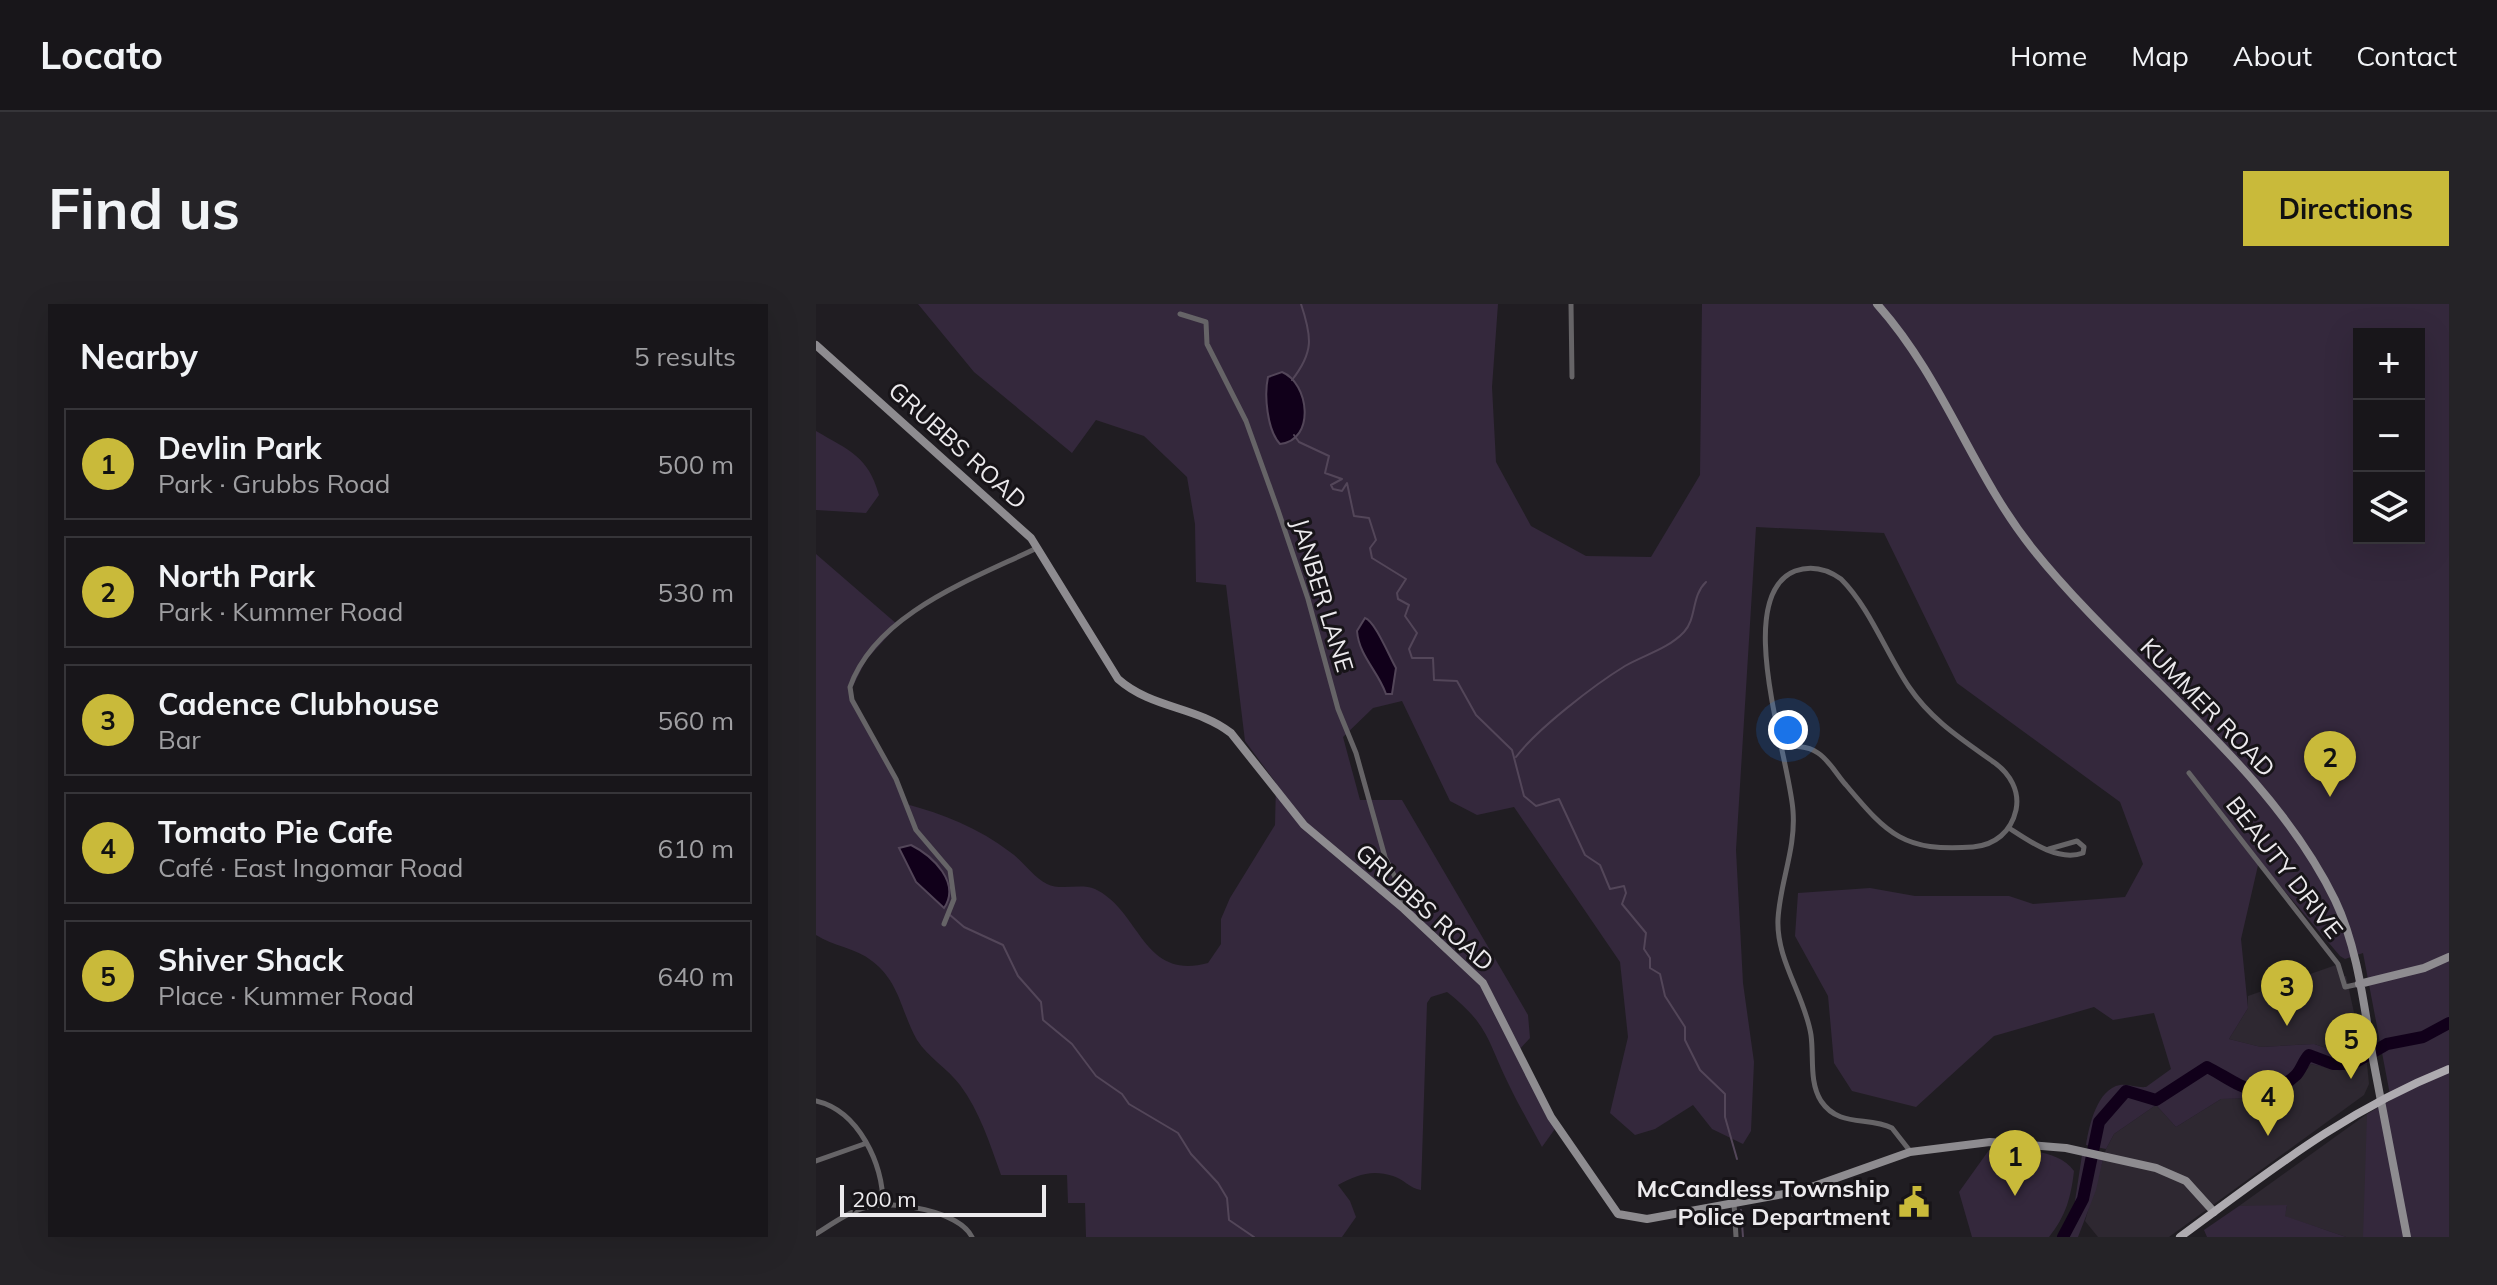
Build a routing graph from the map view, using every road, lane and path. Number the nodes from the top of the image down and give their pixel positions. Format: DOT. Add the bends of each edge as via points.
graph roads {
  1 [pos="1571,304"];
  2 [pos="1877,304"];
  3 [pos="1180,314"];
  4 [pos="816,345"];
  5 [pos="1572,377"];
  6 [pos="1037,548"];
  7 [pos="1782,748"];
  8 [pos="2189,773"];
  9 [pos="2009,828"];
  10 [pos="2049,849"];
  11 [pos="1404,909"];
  12 [pos="944,924"];
  13 [pos="2449,957"];
  14 [pos="2359,984"];
  15 [pos="2449,1069"];
  16 [pos="2381,1099"];
  17 [pos="816,1101"];
  18 [pos="864,1144"];
  19 [pos="1910,1152"];
  20 [pos="816,1161"];
  21 [pos="1734,1202"];
  22 [pos="883,1205"];
  23 [pos="2214,1212"];
  24 [pos="816,1234"];
  25 [pos="972,1237"];
  26 [pos="1736,1237"];
  27 [pos="2180,1237"];
  28 [pos="2407,1237"];
  1 -- 5 [label="street"];
  2 -- 14 [label="street, KUMMER ROAD" via="1933,377 1992,490 2033,549 2294,830 2337,903"];
  3 -- 11 [label="street, JANBER LANE" via="1206,322 1207,344 1246,421 1308,599"];
  4 -- 6 [label="street, GRUBBS ROAD" via="1008,515"];
  6 -- 11 [label="street, GRUBBS ROAD" via="1118,679 1135,694 1217,722 1231,733 1304,825"];
  6 -- 12 [label="street" via="928,601 882,641 850,687 916,830 950,870 954,899"];
  7 -- 9 [label="street" via="1805,747 1819,754 1881,827 1912,845 1980,846"];
  7 -- 9 [label="street" via="1766,654 1767,601 1785,576 1822,569 1850,589 1929,712 2006,772 2016,797"];
  7 -- 19 [label="street" via="1793,830 1778,931 1808,1022 1815,1087 1830,1111 1850,1121 1888,1126"];
  8 -- 14 [label="street, BEAUTY DRIVE" via="2338,964 2345,987"];
  9 -- 10 [label="street"];
  10 -- 10 [label="street" via="2076,855 2084,847 2077,841"];
  11 -- 21 [label="street, GRUBBS ROAD" via="1483,983 1551,1117 1615,1211 1647,1219"];
  13 -- 14 [label="street"];
  14 -- 16 [label="street, KUMMER ROAD"];
  15 -- 16 [label="main road"];
  16 -- 23 [label="main road" via="2325,1131"];
  16 -- 28 [label="street, KUMMER ROAD"];
  17 -- 18 [label="street" via="847,1116"];
  18 -- 20 [label="street"];
  18 -- 22 [label="street" via="881,1175"];
  19 -- 21 [label="street, GRUBBS ROAD" via="1807,1189"];
  19 -- 23 [label="street, GRUBBS ROAD" via="1990,1142 2103,1154 2176,1175"];
  21 -- 26 [label="street"];
  22 -- 24 [label="street" via="859,1210"];
  22 -- 25 [label="street" via="946,1215"];
  23 -- 27 [label="main road"];
}
